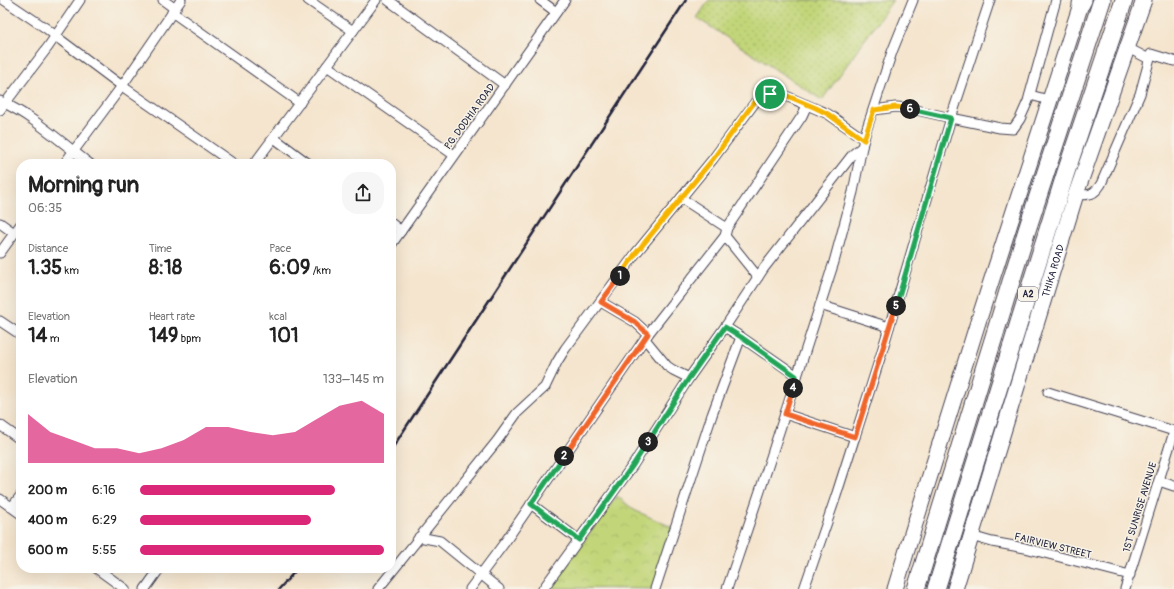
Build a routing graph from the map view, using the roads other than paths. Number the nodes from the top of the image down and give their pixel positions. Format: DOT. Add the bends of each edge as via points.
graph roads {
  1 [pos="4,0"];
  2 [pos="80,0"];
  3 [pos="163,0"];
  4 [pos="181,0"];
  5 [pos="308,0"];
  6 [pos="376,0"];
  7 [pos="388,0"];
  8 [pos="540,0"];
  9 [pos="565,0"];
  10 [pos="913,0"];
  11 [pos="990,0"];
  12 [pos="1056,0"];
  13 [pos="1102,0"];
  14 [pos="1124,0"];
  15 [pos="1144,0"];
  16 [pos="1082,1"];
  17 [pos="173,10"];
  18 [pos="556,12"];
  19 [pos="354,31"];
  20 [pos="55,36"];
  21 [pos="1128,48"];
  22 [pos="1149,59"];
  23 [pos="1174,61"];
  24 [pos="327,66"];
  25 [pos="505,85"];
  26 [pos="122,86"];
  27 [pos="1030,95"];
  28 [pos="1049,100"];
  29 [pos="300,103"];
  30 [pos="2,104"];
  31 [pos="807,105"];
  32 [pos="874,110"];
  33 [pos="951,118"];
  34 [pos="274,138"];
  35 [pos="863,143"];
  36 [pos="73,152"];
  37 [pos="454,155"];
  38 [pos="68,159"];
  39 [pos="83,159"];
  40 [pos="227,159"];
  41 [pos="258,159"];
  42 [pos="302,159"];
  43 [pos="841,169"];
  44 [pos="858,173"];
  45 [pos="1076,194"];
  46 [pos="681,198"];
  47 [pos="0,224"];
  48 [pos="16,227"];
  49 [pos="396,227"];
  50 [pos="401,231"];
  51 [pos="16,232"];
  52 [pos="726,232"];
  53 [pos="396,238"];
  54 [pos="0,253"];
  55 [pos="758,276"];
  56 [pos="601,302"];
  57 [pos="820,305"];
  58 [pos="0,320"];
  59 [pos="725,327"];
  60 [pos="890,327"];
  61 [pos="16,331"];
  62 [pos="647,336"];
  63 [pos="741,337"];
  64 [pos="796,376"];
  65 [pos="689,378"];
  66 [pos="1048,392"];
  67 [pos="785,414"];
  68 [pos="0,425"];
  69 [pos="1174,432"];
  70 [pos="16,436"];
  71 [pos="855,437"];
  72 [pos="1159,482"];
  73 [pos="1174,486"];
  74 [pos="0,499"];
  75 [pos="16,502"];
  76 [pos="531,504"];
  77 [pos="12,507"];
  78 [pos="16,510"];
  79 [pos="971,536"];
  80 [pos="419,537"];
  81 [pos="579,540"];
  82 [pos="396,566"];
  83 [pos="103,573"];
  84 [pos="156,573"];
  85 [pos="391,573"];
  86 [pos="481,575"];
  87 [pos="1130,575"];
  88 [pos="955,587"];
  89 [pos="125,589"];
  90 [pos="145,589"];
  91 [pos="378,589"];
  92 [pos="470,589"];
  93 [pos="499,589"];
  94 [pos="543,589"];
  95 [pos="655,589"];
  96 [pos="726,589"];
  97 [pos="804,589"];
  98 [pos="895,589"];
  99 [pos="916,589"];
  100 [pos="936,589"];
  101 [pos="1125,589"];
  1 -- 20 [label="street"];
  2 -- 20 [label="street"];
  3 -- 17 [label="street"];
  4 -- 17 [label="street"];
  5 -- 19 [label="street"];
  6 -- 19 [label="street"];
  7 -- 25 [label="street"];
  8 -- 18 [label="street"];
  9 -- 18 [label="street, P.G. DODHIA ROAD"];
  10 -- 32 [label="street" via="892,52"];
  11 -- 33 [label="street"];
  12 -- 27 [label="street"];
  13 -- 99 [label="highway, A2" via="1027,230"];
  14 -- 100 [label="highway, THIKA ROAD / A2" via="1065,175"];
  15 -- 21 [label="main road, THIKA ROAD"];
  16 -- 28 [label="main road"];
  17 -- 26 [label="street"];
  17 -- 29 [label="street"];
  18 -- 25 [label="street, P.G. DODHIA ROAD"];
  19 -- 24 [label="street"];
  20 -- 26 [label="street"];
  20 -- 30 [label="street"];
  21 -- 22 [label="street"];
  21 -- 45 [label="main road, THIKA ROAD"];
  22 -- 23 [label="street" via="1150,54"];
  22 -- 45 [label="street" via="1140,94 1098,190 1087,196"];
  24 -- 29 [label="street"];
  24 -- 37 [label="street"];
  25 -- 37 [label="street, P.G. DODHIA ROAD"];
  26 -- 36 [label="street"];
  26 -- 40 [label="street"];
  27 -- 28 [label="street"];
  27 -- 33 [label="street" via="1013,129"];
  28 -- 98 [label="main road"];
  29 -- 34 [label="street"];
  30 -- 36 [label="street" via="12,106 35,121"];
  31 -- 35 [label="street" via="828,114"];
  31 -- 46 [label="street" via="785,95 770,94 758,97"];
  31 -- 52 [label="street"];
  32 -- 33 [label="street" via="908,108"];
  32 -- 35 [label="street"];
  33 -- 60 [label="street"];
  34 -- 41 [label="street"];
  34 -- 42 [label="street"];
  35 -- 43 [label="street"];
  35 -- 44 [label="street"];
  36 -- 38 [label="street"];
  36 -- 39 [label="street"];
  37 -- 50 [label="street, P.G. DODHIA ROAD"];
  43 -- 44 [label="street"];
  43 -- 55 [label="street"];
  44 -- 57 [label="street"];
  45 -- 79 [label="main road, THIKA ROAD"];
  46 -- 52 [label="street"];
  46 -- 56 [label="street" via="636,253"];
  47 -- 48 [label="street"];
  49 -- 50 [label="street"];
  50 -- 53 [label="street, P.G. DODHIA ROAD"];
  51 -- 54 [label="street"];
  52 -- 55 [label="street"];
  52 -- 62 [label="street"];
  55 -- 59 [label="street"];
  56 -- 62 [label="street" via="635,322"];
  56 -- 80 [label="street" via="565,349 545,387 517,413"];
  57 -- 60 [label="street"];
  57 -- 64 [label="street"];
  58 -- 61 [label="street"];
  59 -- 63 [label="street"];
  59 -- 65 [label="street"];
  60 -- 71 [label="street"];
  62 -- 65 [label="street" via="667,366"];
  62 -- 76 [label="street"];
  63 -- 64 [label="street"];
  63 -- 95 [label="street" via="712,415"];
  64 -- 67 [label="street"];
  65 -- 81 [label="street" via="633,465"];
  66 -- 69 [label="street"];
  67 -- 71 [label="street"];
  67 -- 96 [label="street"];
  68 -- 70 [label="street"];
  69 -- 72 [label="street, 1ST SUNRISE AVENUE"];
  71 -- 97 [label="street"];
  72 -- 73 [label="street"];
  72 -- 87 [label="street, 1ST SUNRISE AVENUE"];
  74 -- 77 [label="street"];
  75 -- 77 [label="street"];
  76 -- 81 [label="street"];
  76 -- 86 [label="street"];
  77 -- 78 [label="street"];
  79 -- 87 [label="street, FAIRVIEW STREET"];
  79 -- 88 [label="main road, THIKA ROAD"];
  80 -- 82 [label="street"];
  80 -- 86 [label="street" via="440,541"];
  81 -- 94 [label="street"];
  83 -- 89 [label="street"];
  84 -- 90 [label="street"];
  85 -- 91 [label="street"];
  86 -- 92 [label="street"];
  86 -- 93 [label="street"];
  87 -- 101 [label="street, 1ST SUNRISE AVENUE"];
}
